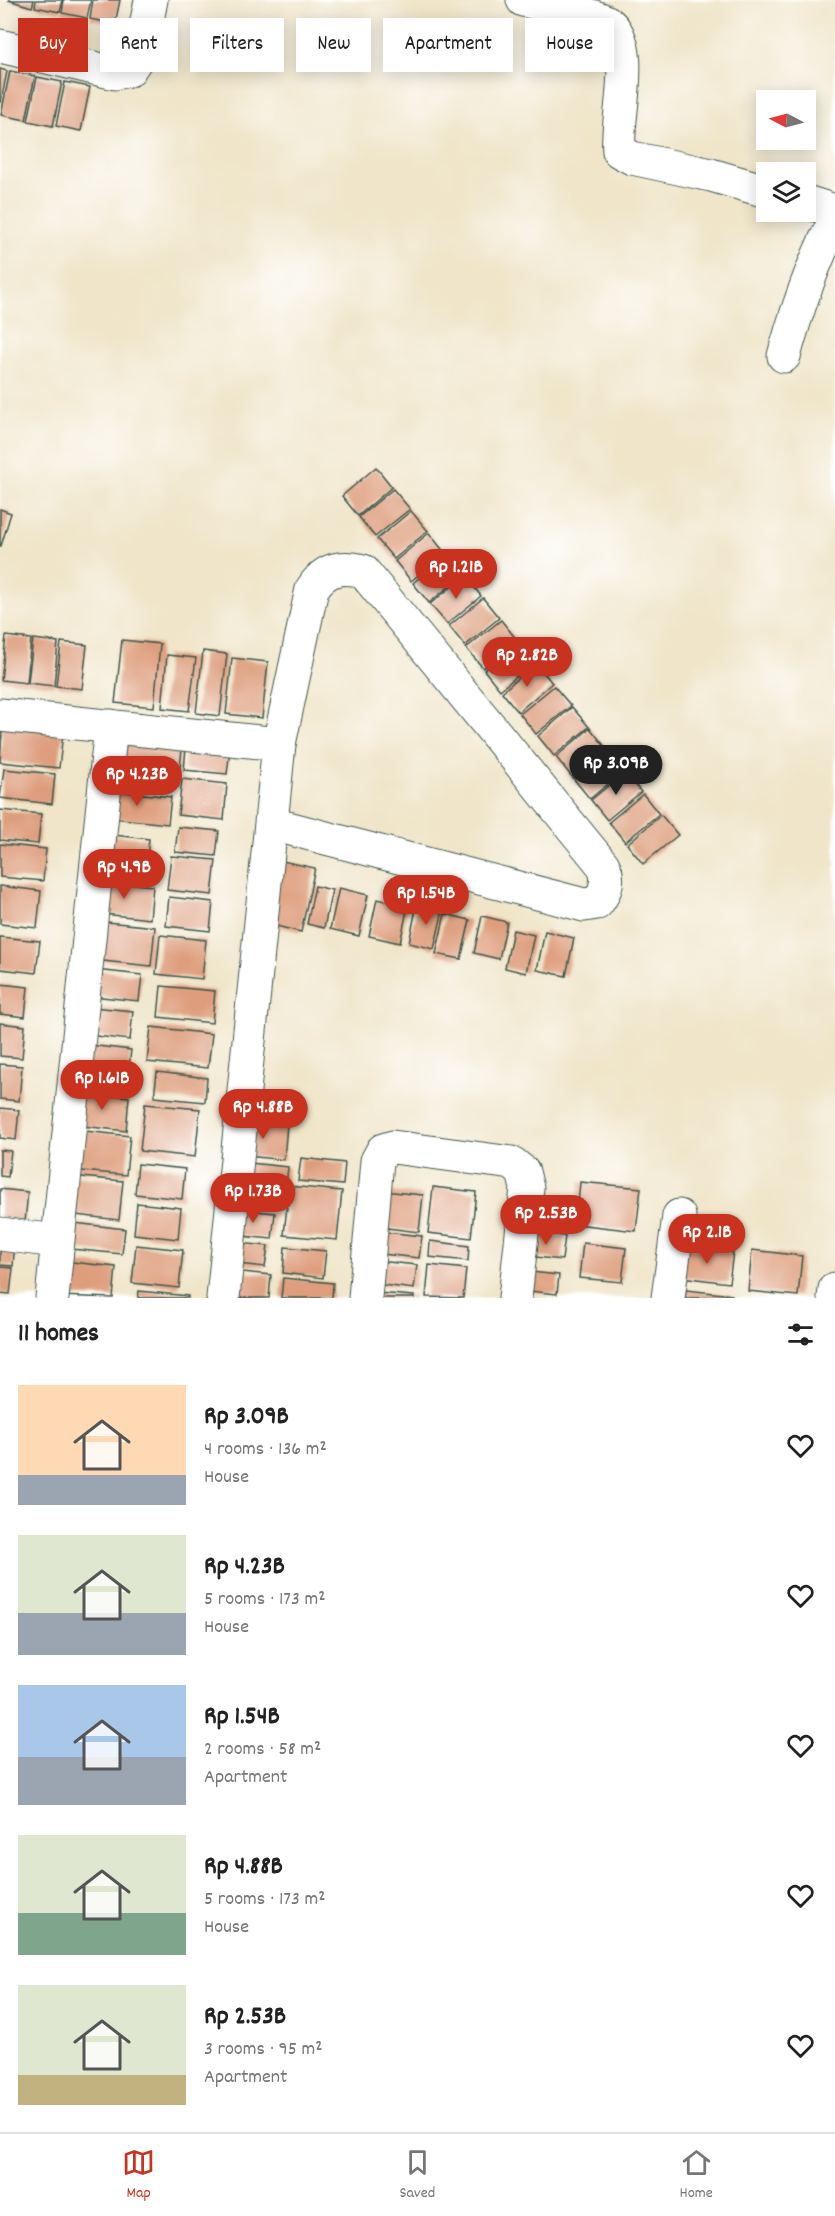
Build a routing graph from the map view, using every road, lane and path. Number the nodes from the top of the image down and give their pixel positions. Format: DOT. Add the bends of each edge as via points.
graph roads {
  1 [pos="151,0"];
  2 [pos="523,0"];
  3 [pos="0,46"];
  4 [pos="756,188"];
  5 [pos="816,205"];
  6 [pos="835,211"];
  7 [pos="835,221"];
  8 [pos="784,356"];
  9 [pos="0,715"];
  10 [pos="111,726"];
  11 [pos="279,744"];
  12 [pos="272,824"];
  13 [pos="679,1216"];
  14 [pos="0,1234"];
  15 [pos="57,1241"];
  16 [pos="835,1289"];
  17 [pos="52,1298"];
  18 [pos="223,1298"];
  19 [pos="365,1298"];
  20 [pos="515,1298"];
  21 [pos="668,1298"];
  22 [pos="834,1298"];
  1 -- 3 [label="street" via="141,52 129,70 115,73"];
  2 -- 4 [label="street" via="607,22 617,34 624,79 619,151 632,158"];
  5 -- 6 [label="street"];
  7 -- 8 [label="street" via="818,252"];
  9 -- 10 [label="street"];
  10 -- 11 [label="street"];
  10 -- 15 [label="street"];
  11 -- 12 [label="street"];
  11 -- 12 [label="street" via="312,589 318,579 335,569 346,566 363,571 603,865 607,872 605,890 597,903 584,905"];
  12 -- 18 [label="street"];
  13 -- 21 [label="street"];
  14 -- 15 [label="street"];
  15 -- 17 [label="street"];
  16 -- 22 [label="street"];
  19 -- 20 [label="street" via="377,1161 382,1150 393,1147 512,1163 523,1172 527,1188"];
}
